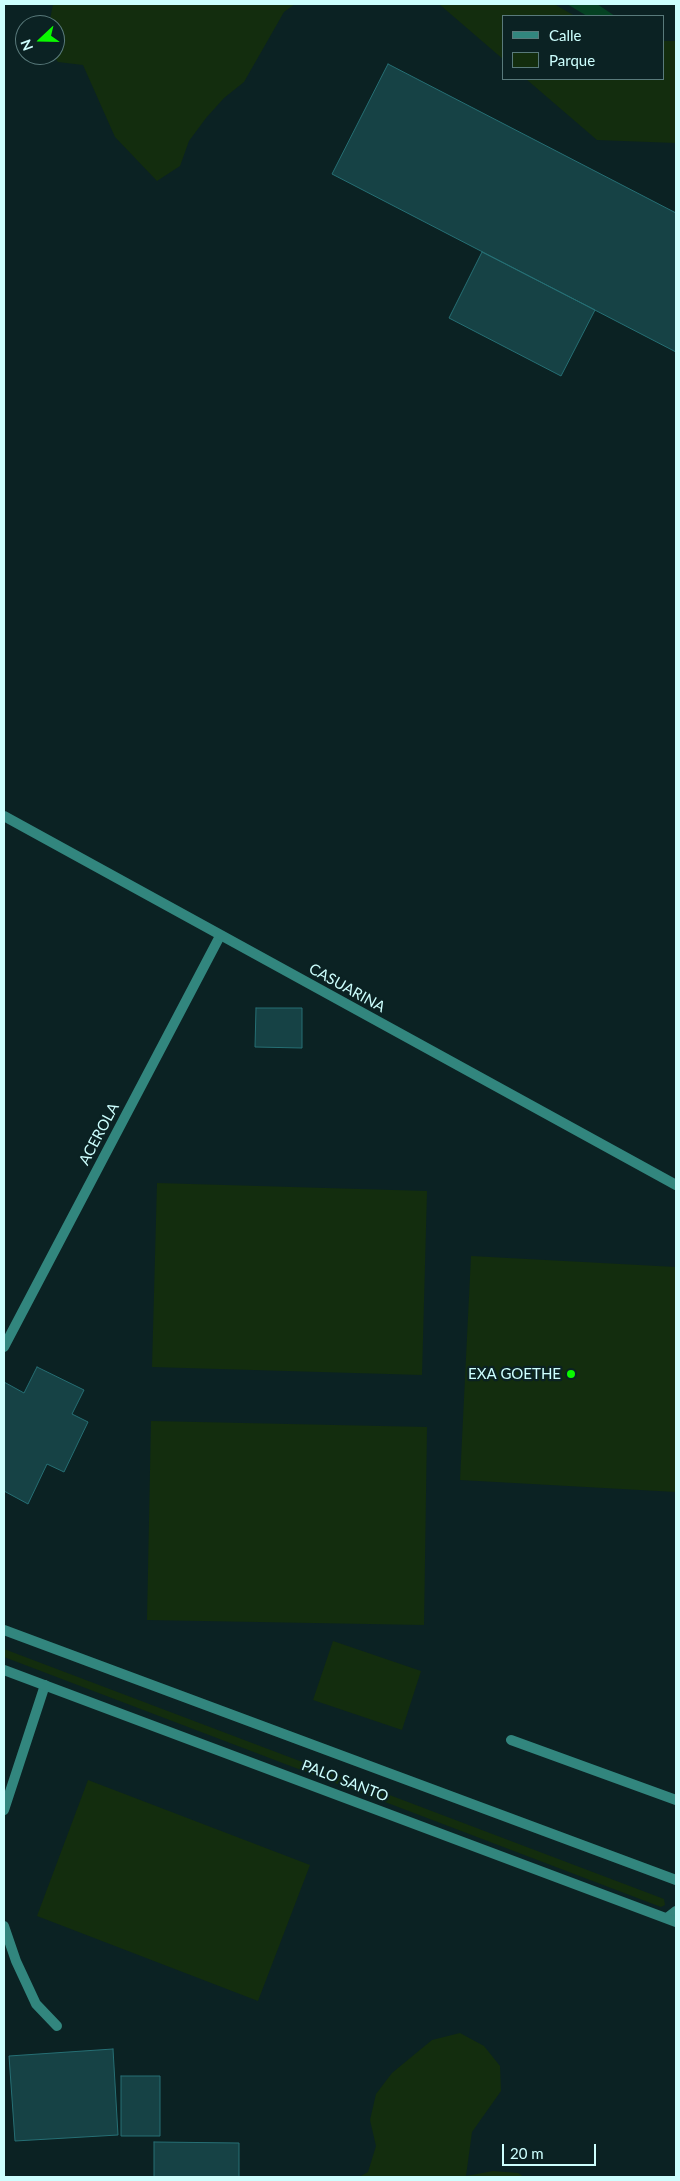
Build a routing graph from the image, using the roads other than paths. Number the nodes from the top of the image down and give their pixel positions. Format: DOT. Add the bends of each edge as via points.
graph roads {
  1 [pos="4,816"];
  2 [pos="220,936"];
  3 [pos="676,1185"];
  4 [pos="4,1347"];
  5 [pos="4,1630"];
  6 [pos="4,1670"];
  7 [pos="45,1684"];
  8 [pos="511,1740"];
  9 [pos="676,1800"];
  10 [pos="4,1810"];
  11 [pos="676,1880"];
  12 [pos="676,1911"];
  13 [pos="672,1920"];
  14 [pos="4,1926"];
  15 [pos="57,2026"];
  1 -- 2 [label="street, CASUARINA"];
  2 -- 3 [label="street, CASUARINA"];
  2 -- 4 [label="street, ACEROLA"];
  5 -- 11 [label="street, PALO SANTO"];
  6 -- 7 [label="street, PALO SANTO"];
  7 -- 10 [label="street"];
  7 -- 13 [label="street, PALO SANTO"];
  8 -- 9 [label="street"];
  12 -- 13 [label="street"];
  14 -- 15 [label="street" via="36,2004"];
}
